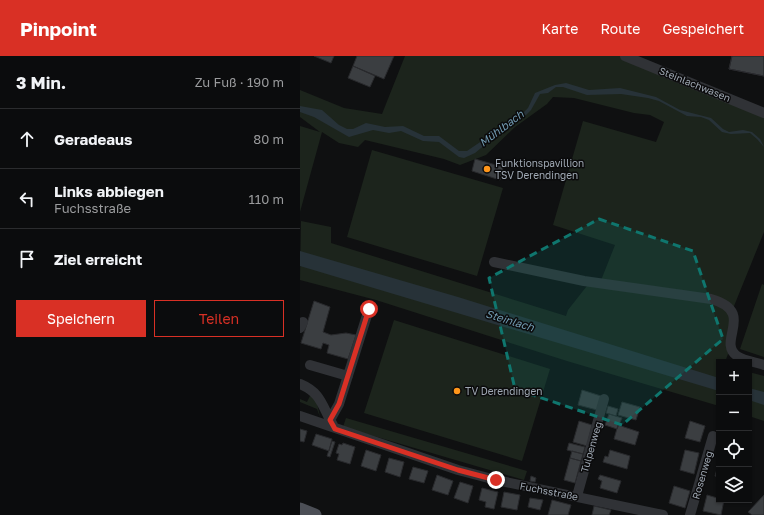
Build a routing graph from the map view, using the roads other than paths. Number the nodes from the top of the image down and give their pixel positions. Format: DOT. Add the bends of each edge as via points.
graph roads {
  1 [pos="625,56"];
  2 [pos="764,113"];
  3 [pos="494,262"];
  4 [pos="369,309"];
  5 [pos="310,364"];
  6 [pos="764,365"];
  7 [pos="348,376"];
  8 [pos="300,384"];
  9 [pos="604,399"];
  10 [pos="300,416"];
  11 [pos="332,424"];
  12 [pos="713,436"];
  13 [pos="577,496"];
  14 [pos="300,509"];
  15 [pos="315,515"];
  16 [pos="664,515"];
  17 [pos="690,515"];
  1 -- 2 [label="street, Steinlachwasen"];
  3 -- 6 [label="street" via="584,281 724,303 732,311 734,322 731,346 734,352 741,358"];
  4 -- 7 [label="street"];
  5 -- 7 [label="street"];
  7 -- 11 [label="street"];
  8 -- 11 [label="street" via="317,394"];
  9 -- 13 [label="street, Tulpenweg"];
  10 -- 11 [label="street, Fuchsstraße"];
  11 -- 13 [label="street, Fuchsstraße" via="458,470"];
  12 -- 17 [label="street, Rosenweg"];
  13 -- 16 [label="street, Fuchsstraße"];
  14 -- 15 [label="main road"];
}
